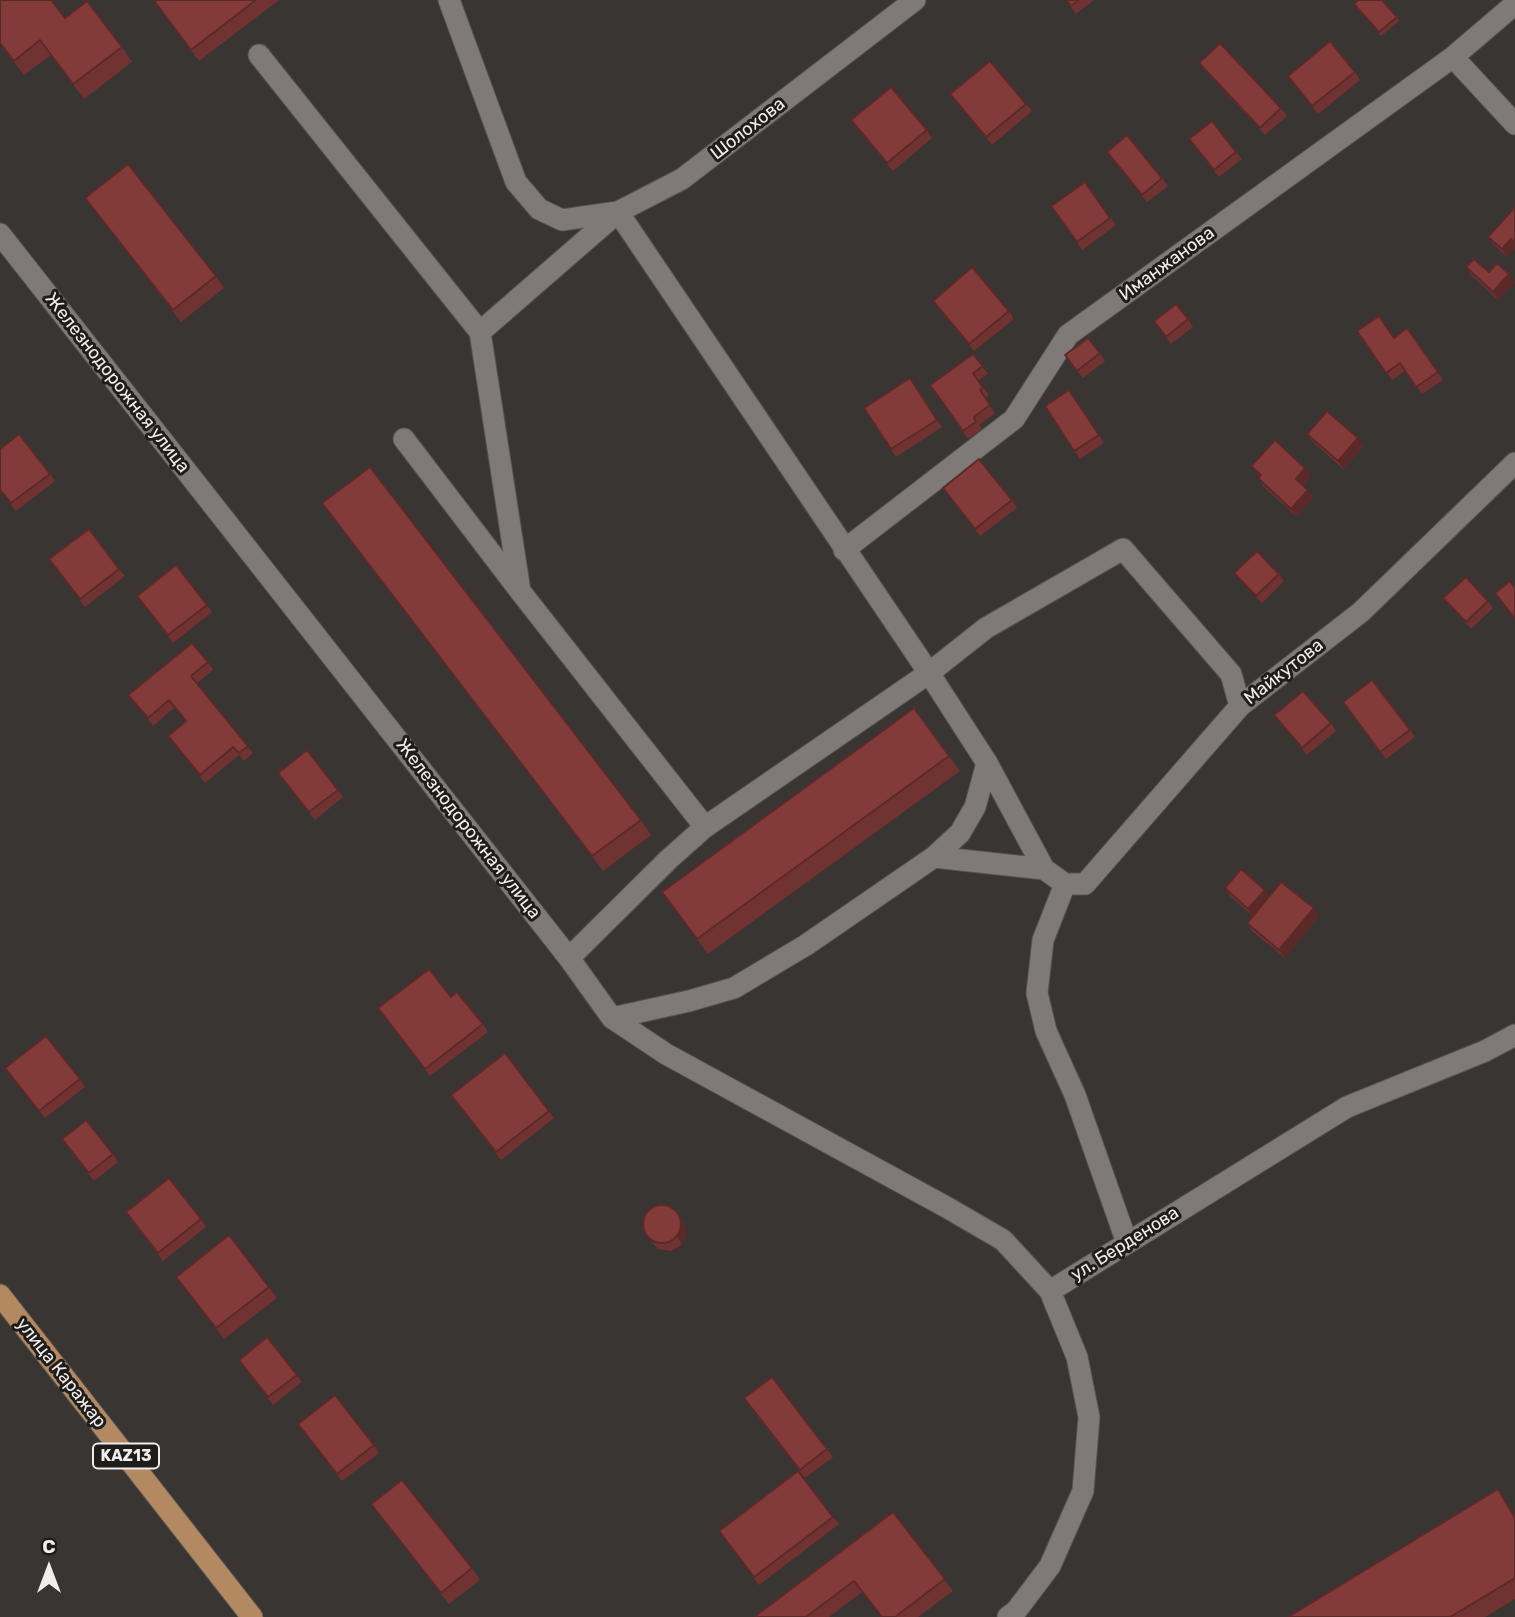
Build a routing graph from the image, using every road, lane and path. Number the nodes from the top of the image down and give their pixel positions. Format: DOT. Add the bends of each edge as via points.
graph roads {
  1 [pos="449,0"];
  2 [pos="915,0"];
  3 [pos="1515,4"];
  4 [pos="259,55"];
  5 [pos="1452,57"];
  6 [pos="1515,124"];
  7 [pos="618,212"];
  8 [pos="0,234"];
  9 [pos="480,332"];
  10 [pos="404,439"];
  11 [pos="1515,463"];
  12 [pos="845,550"];
  13 [pos="520,591"];
  14 [pos="929,673"];
  15 [pos="1240,706"];
  16 [pos="987,764"];
  17 [pos="705,827"];
  18 [pos="934,857"];
  19 [pos="1044,869"];
  20 [pos="1065,884"];
  21 [pos="569,958"];
  22 [pos="612,1018"];
  23 [pos="1515,1035"];
  24 [pos="1127,1243"];
  25 [pos="1050,1291"];
  26 [pos="0,1295"];
  27 [pos="252,1617"];
  28 [pos="1008,1617"];
  1 -- 7 [label="street, Шолохова" via="516,182 539,209 562,220"];
  2 -- 7 [label="street, Шолохова" via="682,180"];
  3 -- 5 [label="street, Иманжанова"];
  4 -- 9 [label="street"];
  5 -- 6 [label="street"];
  5 -- 12 [label="street, Иманжанова" via="1068,335 1014,419"];
  7 -- 9 [label="street"];
  7 -- 12 [label="street"];
  8 -- 21 [label="street, Железнодорожная улица"];
  9 -- 13 [label="street"];
  10 -- 13 [label="street"];
  11 -- 15 [label="street, Майкутова" via="1361,612"];
  12 -- 14 [label="street"];
  13 -- 17 [label="street"];
  14 -- 15 [label="street" via="986,628 1123,549 1231,674"];
  14 -- 16 [label="street"];
  14 -- 17 [label="street"];
  15 -- 20 [label="street, Майкутова" via="1086,884"];
  16 -- 18 [label="street" via="975,807 960,833"];
  16 -- 19 [label="street"];
  17 -- 21 [label="street"];
  18 -- 19 [label="street"];
  18 -- 22 [label="street" via="734,988"];
  19 -- 20 [label="street"];
  20 -- 24 [label="street" via="1043,940 1037,993 1046,1031"];
  21 -- 22 [label="street, Железнодорожная улица"];
  22 -- 25 [label="street, Железнодорожная улица" via="666,1054 1003,1240"];
  23 -- 24 [label="street, ул. Берденова" via="1347,1107"];
  24 -- 25 [label="street, ул. Берденова"];
  25 -- 28 [label="street" via="1077,1357 1089,1417 1083,1491 1050,1566"];
  26 -- 27 [label="main road, улица Каражар / KAZ13"];
}
